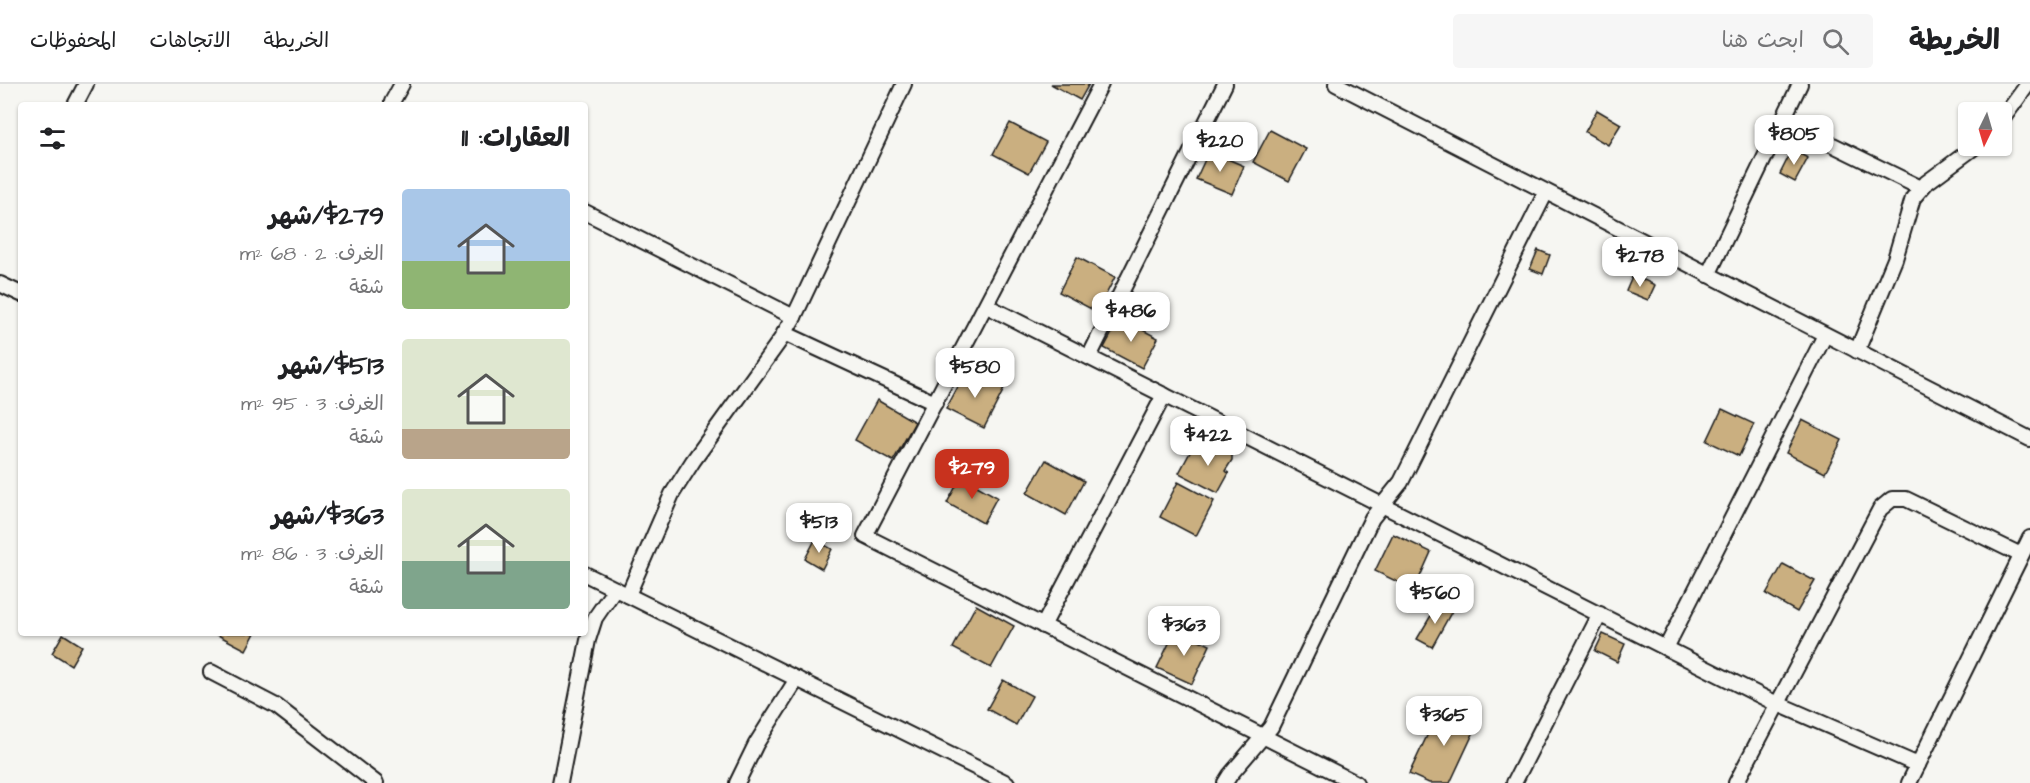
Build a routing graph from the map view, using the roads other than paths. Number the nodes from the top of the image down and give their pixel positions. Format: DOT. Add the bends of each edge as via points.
graph roads {
  1 [pos="86,84"];
  2 [pos="402,84"];
  3 [pos="904,84"];
  4 [pos="1101,84"];
  5 [pos="1225,84"];
  6 [pos="1336,84"];
  7 [pos="1800,84"];
  8 [pos="2028,84"];
  9 [pos="1359,89"];
  10 [pos="77,102"];
  11 [pos="392,102"];
  12 [pos="2012,106"];
  13 [pos="1782,120"];
  14 [pos="1962,156"];
  15 [pos="1921,188"];
  16 [pos="1546,192"];
  17 [pos="588,214"];
  18 [pos="1708,275"];
  19 [pos="0,284"];
  20 [pos="18,293"];
  21 [pos="987,306"];
  22 [pos="794,317"];
  23 [pos="784,333"];
  24 [pos="1825,334"];
  25 [pos="1857,351"];
  26 [pos="1089,357"];
  27 [pos="1164,395"];
  28 [pos="935,403"];
  29 [pos="2030,439"];
  30 [pos="1383,505"];
  31 [pos="2030,538"];
  32 [pos="2021,555"];
  33 [pos="588,576"];
  34 [pos="615,589"];
  35 [pos="628,595"];
  36 [pos="1600,614"];
  37 [pos="1044,626"];
  38 [pos="1666,648"];
  39 [pos="212,672"];
  40 [pos="798,679"];
  41 [pos="1778,704"];
  42 [pos="1263,736"];
  43 [pos="1918,765"];
  44 [pos="376,783"];
  45 [pos="560,783"];
  46 [pos="737,783"];
  47 [pos="1007,783"];
  48 [pos="1225,783"];
  49 [pos="1356,783"];
  50 [pos="1514,783"];
  51 [pos="1736,783"];
  52 [pos="1909,783"];
  1 -- 10 [label="street"];
  2 -- 11 [label="street"];
  3 -- 22 [label="street"];
  4 -- 21 [label="street"];
  5 -- 26 [label="street"];
  6 -- 9 [label="street"];
  7 -- 13 [label="street"];
  8 -- 12 [label="street"];
  9 -- 16 [label="street"];
  13 -- 15 [label="street"];
  13 -- 18 [label="street"];
  14 -- 15 [label="street"];
  15 -- 25 [label="street" via="1913,198 1894,259"];
  16 -- 18 [label="street"];
  16 -- 30 [label="street" via="1401,482"];
  17 -- 22 [label="street"];
  18 -- 24 [label="street"];
  19 -- 20 [label="street"];
  21 -- 26 [label="street"];
  21 -- 28 [label="street"];
  22 -- 23 [label="street"];
  23 -- 28 [label="street"];
  23 -- 35 [label="street" via="672,494"];
  24 -- 25 [label="street"];
  24 -- 38 [label="street"];
  25 -- 29 [label="street"];
  26 -- 27 [label="street"];
  27 -- 30 [label="street"];
  27 -- 37 [label="street"];
  28 -- 37 [label="street" via="865,536"];
  30 -- 36 [label="street"];
  30 -- 42 [label="street" via="1372,518 1271,727"];
  31 -- 32 [label="street"];
  32 -- 41 [label="street" via="1906,499 1892,499 1880,509"];
  32 -- 43 [label="street"];
  33 -- 34 [label="street"];
  34 -- 35 [label="street"];
  34 -- 45 [label="street" via="595,618 588,640"];
  35 -- 40 [label="street"];
  36 -- 38 [label="street"];
  36 -- 50 [label="street"];
  37 -- 42 [label="street"];
  38 -- 41 [label="street"];
  39 -- 44 [label="street" via="276,706"];
  40 -- 46 [label="street" via="756,744"];
  40 -- 47 [label="street"];
  41 -- 43 [label="street"];
  41 -- 51 [label="street"];
  42 -- 48 [label="street"];
  42 -- 49 [label="street"];
  43 -- 52 [label="street"];
}
